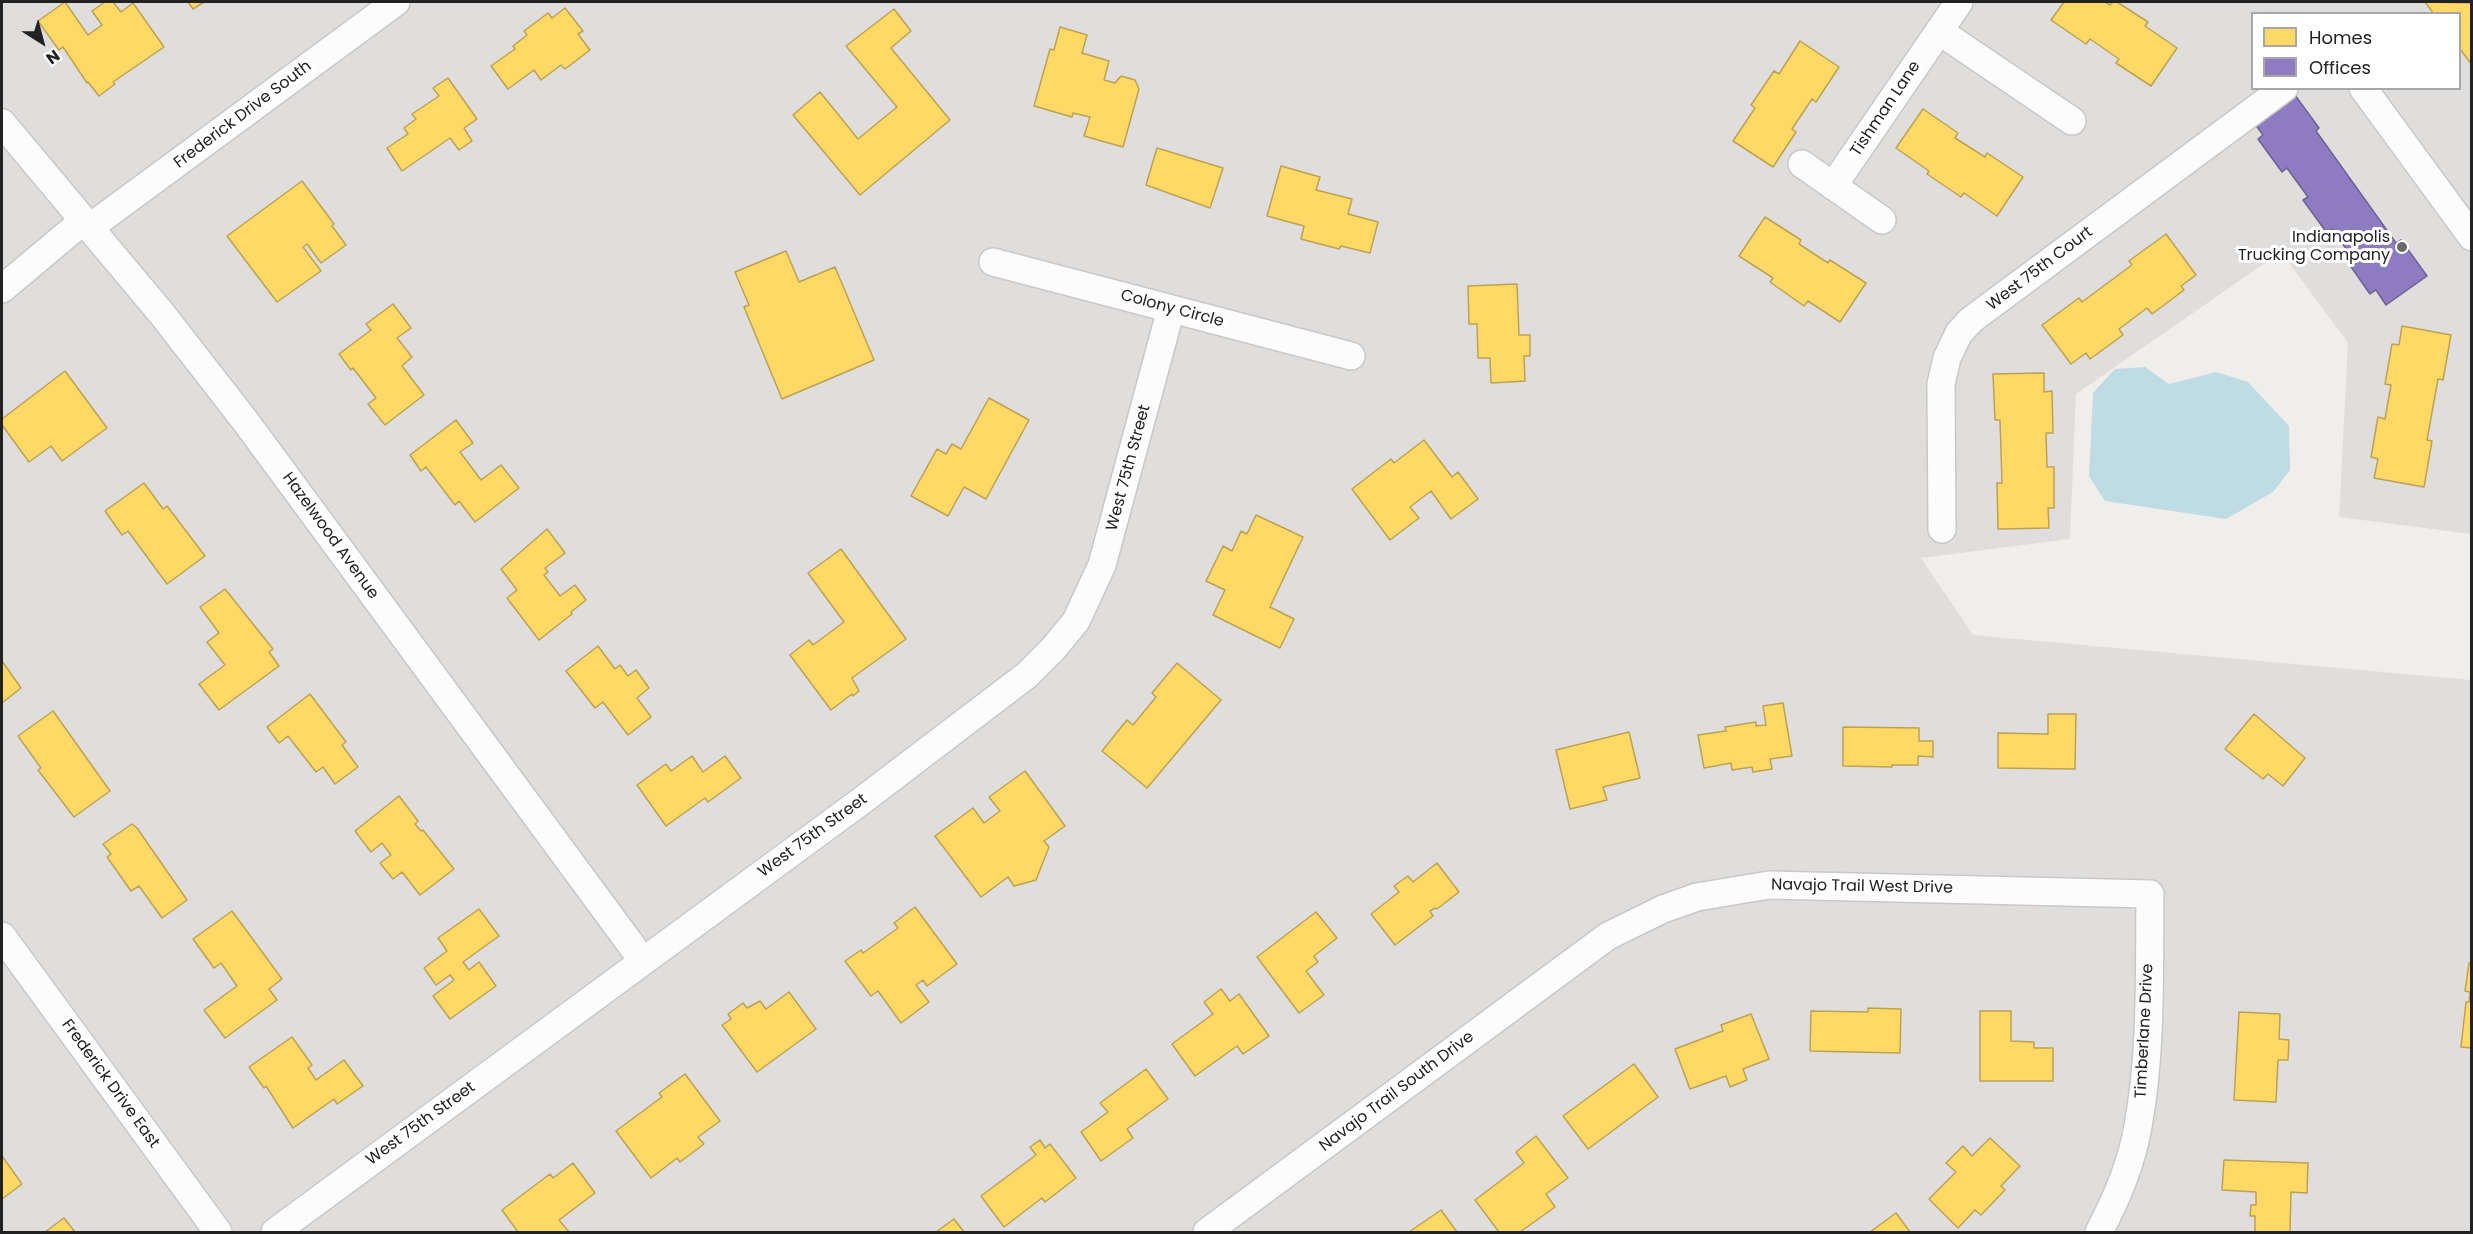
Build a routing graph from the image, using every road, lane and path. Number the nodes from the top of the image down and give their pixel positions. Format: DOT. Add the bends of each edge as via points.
graph roads {
  1 [pos="396,2"];
  2 [pos="1959,2"];
  3 [pos="1939,31"];
  4 [pos="2281,90"];
  5 [pos="2364,90"];
  6 [pos="2072,121"];
  7 [pos="2,123"];
  8 [pos="1802,164"];
  9 [pos="1833,186"];
  10 [pos="1882,219"];
  11 [pos="86,224"];
  12 [pos="2472,237"];
  13 [pos="993,262"];
  14 [pos="2,289"];
  15 [pos="1171,309"];
  16 [pos="1352,356"];
  17 [pos="1942,529"];
  18 [pos="2150,894"];
  19 [pos="2,936"];
  20 [pos="1588,951"];
  21 [pos="643,961"];
  22 [pos="218,1233"];
  23 [pos="274,1233"];
  24 [pos="1207,1233"];
  25 [pos="2099,1233"];
  1 -- 11 [label="street, Frederick Drive South"];
  2 -- 3 [label="street, Tishman Lane"];
  3 -- 6 [label="street"];
  3 -- 9 [label="street, Tishman Lane"];
  4 -- 17 [label="street, West 75th Court" via="1971,320 1959,333 1941,384"];
  5 -- 12 [label="street"];
  7 -- 11 [label="street, Hazelwood Avenue"];
  8 -- 9 [label="street"];
  9 -- 10 [label="street"];
  11 -- 14 [label="street, Frederick Drive South"];
  11 -- 21 [label="street, Hazelwood Avenue" via="246,422"];
  13 -- 15 [label="street, Colony Circle"];
  15 -- 16 [label="street, Colony Circle"];
  15 -- 21 [label="street, West 75th Street" via="1102,565 1076,621 1062,641 1027,675"];
  18 -- 20 [label="street, Navajo Trail West Drive" via="1769,885 1697,897 1663,909 1608,936"];
  18 -- 25 [label="street, Timberlane Drive" via="2146,1065 2138,1128 2115,1200"];
  19 -- 22 [label="street, Frederick Drive East"];
  20 -- 24 [label="street, Navajo Trail South Drive"];
  21 -- 23 [label="street, West 75th Street"];
}
